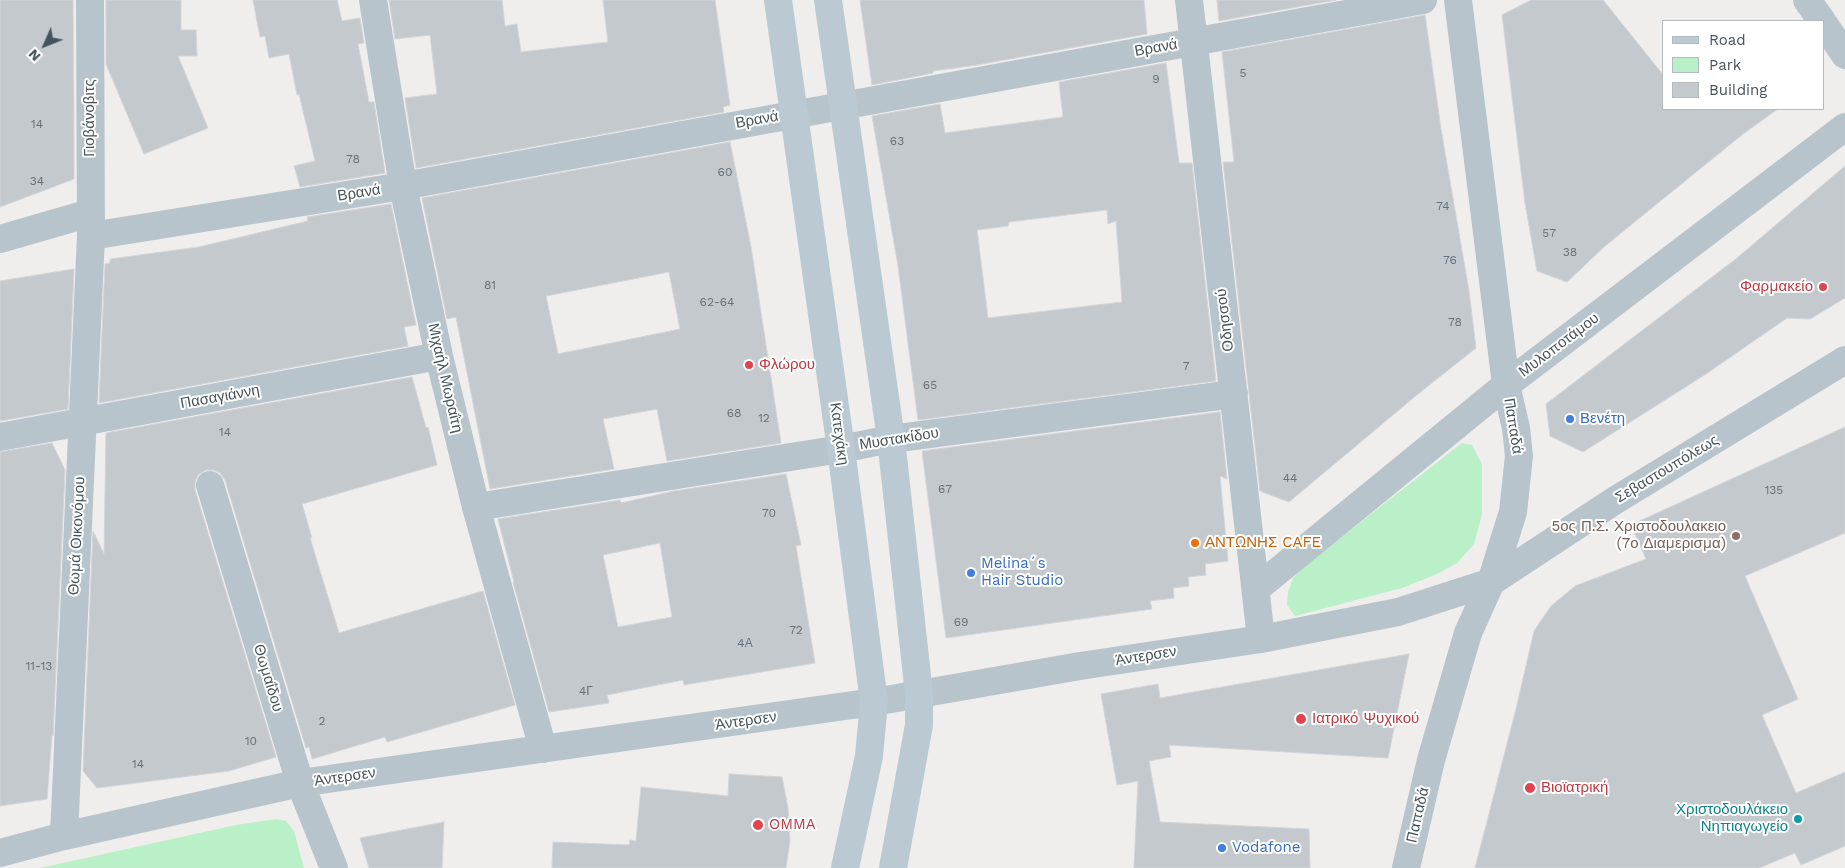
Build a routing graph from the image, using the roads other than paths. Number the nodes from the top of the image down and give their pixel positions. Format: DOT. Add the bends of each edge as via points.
graph roads {
  1 [pos="90,0"];
  2 [pos="373,0"];
  3 [pos="778,0"];
  4 [pos="828,0"];
  5 [pos="1189,0"];
  6 [pos="1423,0"];
  7 [pos="1458,0"];
  8 [pos="1807,0"];
  9 [pos="1821,20"];
  10 [pos="1825,26"];
  11 [pos="1192,41"];
  12 [pos="1845,55"];
  13 [pos="843,104"];
  14 [pos="793,114"];
  15 [pos="1845,127"];
  16 [pos="403,186"];
  17 [pos="91,224"];
  18 [pos="0,239"];
  19 [pos="439,356"];
  20 [pos="1845,360"];
  21 [pos="1506,385"];
  22 [pos="1234,394"];
  23 [pos="82,422"];
  24 [pos="0,437"];
  25 [pos="891,439"];
  26 [pos="841,449"];
  27 [pos="210,485"];
  28 [pos="476,507"];
  29 [pos="1491,582"];
  30 [pos="1256,589"];
  31 [pos="1260,639"];
  32 [pos="919,694"];
  33 [pos="874,702"];
  34 [pos="543,749"];
  35 [pos="300,784"];
  36 [pos="64,836"];
  37 [pos="0,853"];
  38 [pos="334,868"];
  39 [pos="845,868"];
  40 [pos="893,868"];
  41 [pos="1406,868"];
  1 -- 17 [label="street, Γιοβάνοβιτς"];
  2 -- 16 [label="street, Μιχαήλ Μωραΐτη"];
  3 -- 14 [label="main road, Κατεχάκη"];
  4 -- 13 [label="main road"];
  5 -- 11 [label="street, Οδησσού"];
  6 -- 11 [label="street, Βρανά"];
  7 -- 21 [label="street, Παπαδά"];
  8 -- 9 [label="street"];
  10 -- 12 [label="street"];
  11 -- 13 [label="street, Βρανά"];
  11 -- 22 [label="street, Οδησσού"];
  13 -- 14 [label="street, Βρανά"];
  13 -- 25 [label="main road"];
  14 -- 16 [label="street, Βρανά"];
  14 -- 26 [label="main road, Κατεχάκη"];
  15 -- 21 [label="street, Μυλοποτάμου"];
  16 -- 17 [label="street, Βρανά"];
  16 -- 19 [label="street, Μιχαήλ Μωραΐτη"];
  17 -- 18 [label="street, Βρανά"];
  17 -- 23 [label="street, Θωμά Οικονόμου"];
  19 -- 23 [label="street, Πασαγιάννη"];
  19 -- 28 [label="street, Μιχαήλ Μωραΐτη"];
  20 -- 29 [label="street, Σεβαστουπόλεως" via="1614,501"];
  21 -- 29 [label="street, Παπαδά" via="1516,428 1519,456 1517,486 1513,512"];
  21 -- 30 [label="street, Μυλοποτάμου"];
  22 -- 25 [label="street, Μυστακίδου"];
  22 -- 30 [label="street, Οδησσού"];
  23 -- 24 [label="street, Πασαγιάννη"];
  23 -- 36 [label="street, Θωμά Οικονόμου"];
  25 -- 26 [label="street, Μυστακίδου"];
  25 -- 32 [label="main road"];
  26 -- 28 [label="street, Μυστακίδου"];
  26 -- 33 [label="main road, Κατεχάκη"];
  27 -- 35 [label="street, Θωμαΐδου"];
  28 -- 34 [label="street, Μιχαήλ Μωραΐτη"];
  29 -- 31 [label="street, Άντερσεν" via="1398,612"];
  29 -- 41 [label="street, Παπαδά" via="1468,633 1433,752"];
  30 -- 31 [label="street, Οδησσού"];
  31 -- 32 [label="street, Άντερσεν"];
  32 -- 33 [label="street, Άντερσεν"];
  32 -- 40 [label="main road" via="919,725"];
  33 -- 34 [label="street, Άντερσεν"];
  33 -- 39 [label="main road, Κατεχάκη" via="868,756"];
  34 -- 35 [label="street, Άντερσεν"];
  35 -- 36 [label="street, Άντερσεν"];
  35 -- 38 [label="street, Θωμαΐδου"];
  36 -- 37 [label="street, Άντερσεν"];
}
